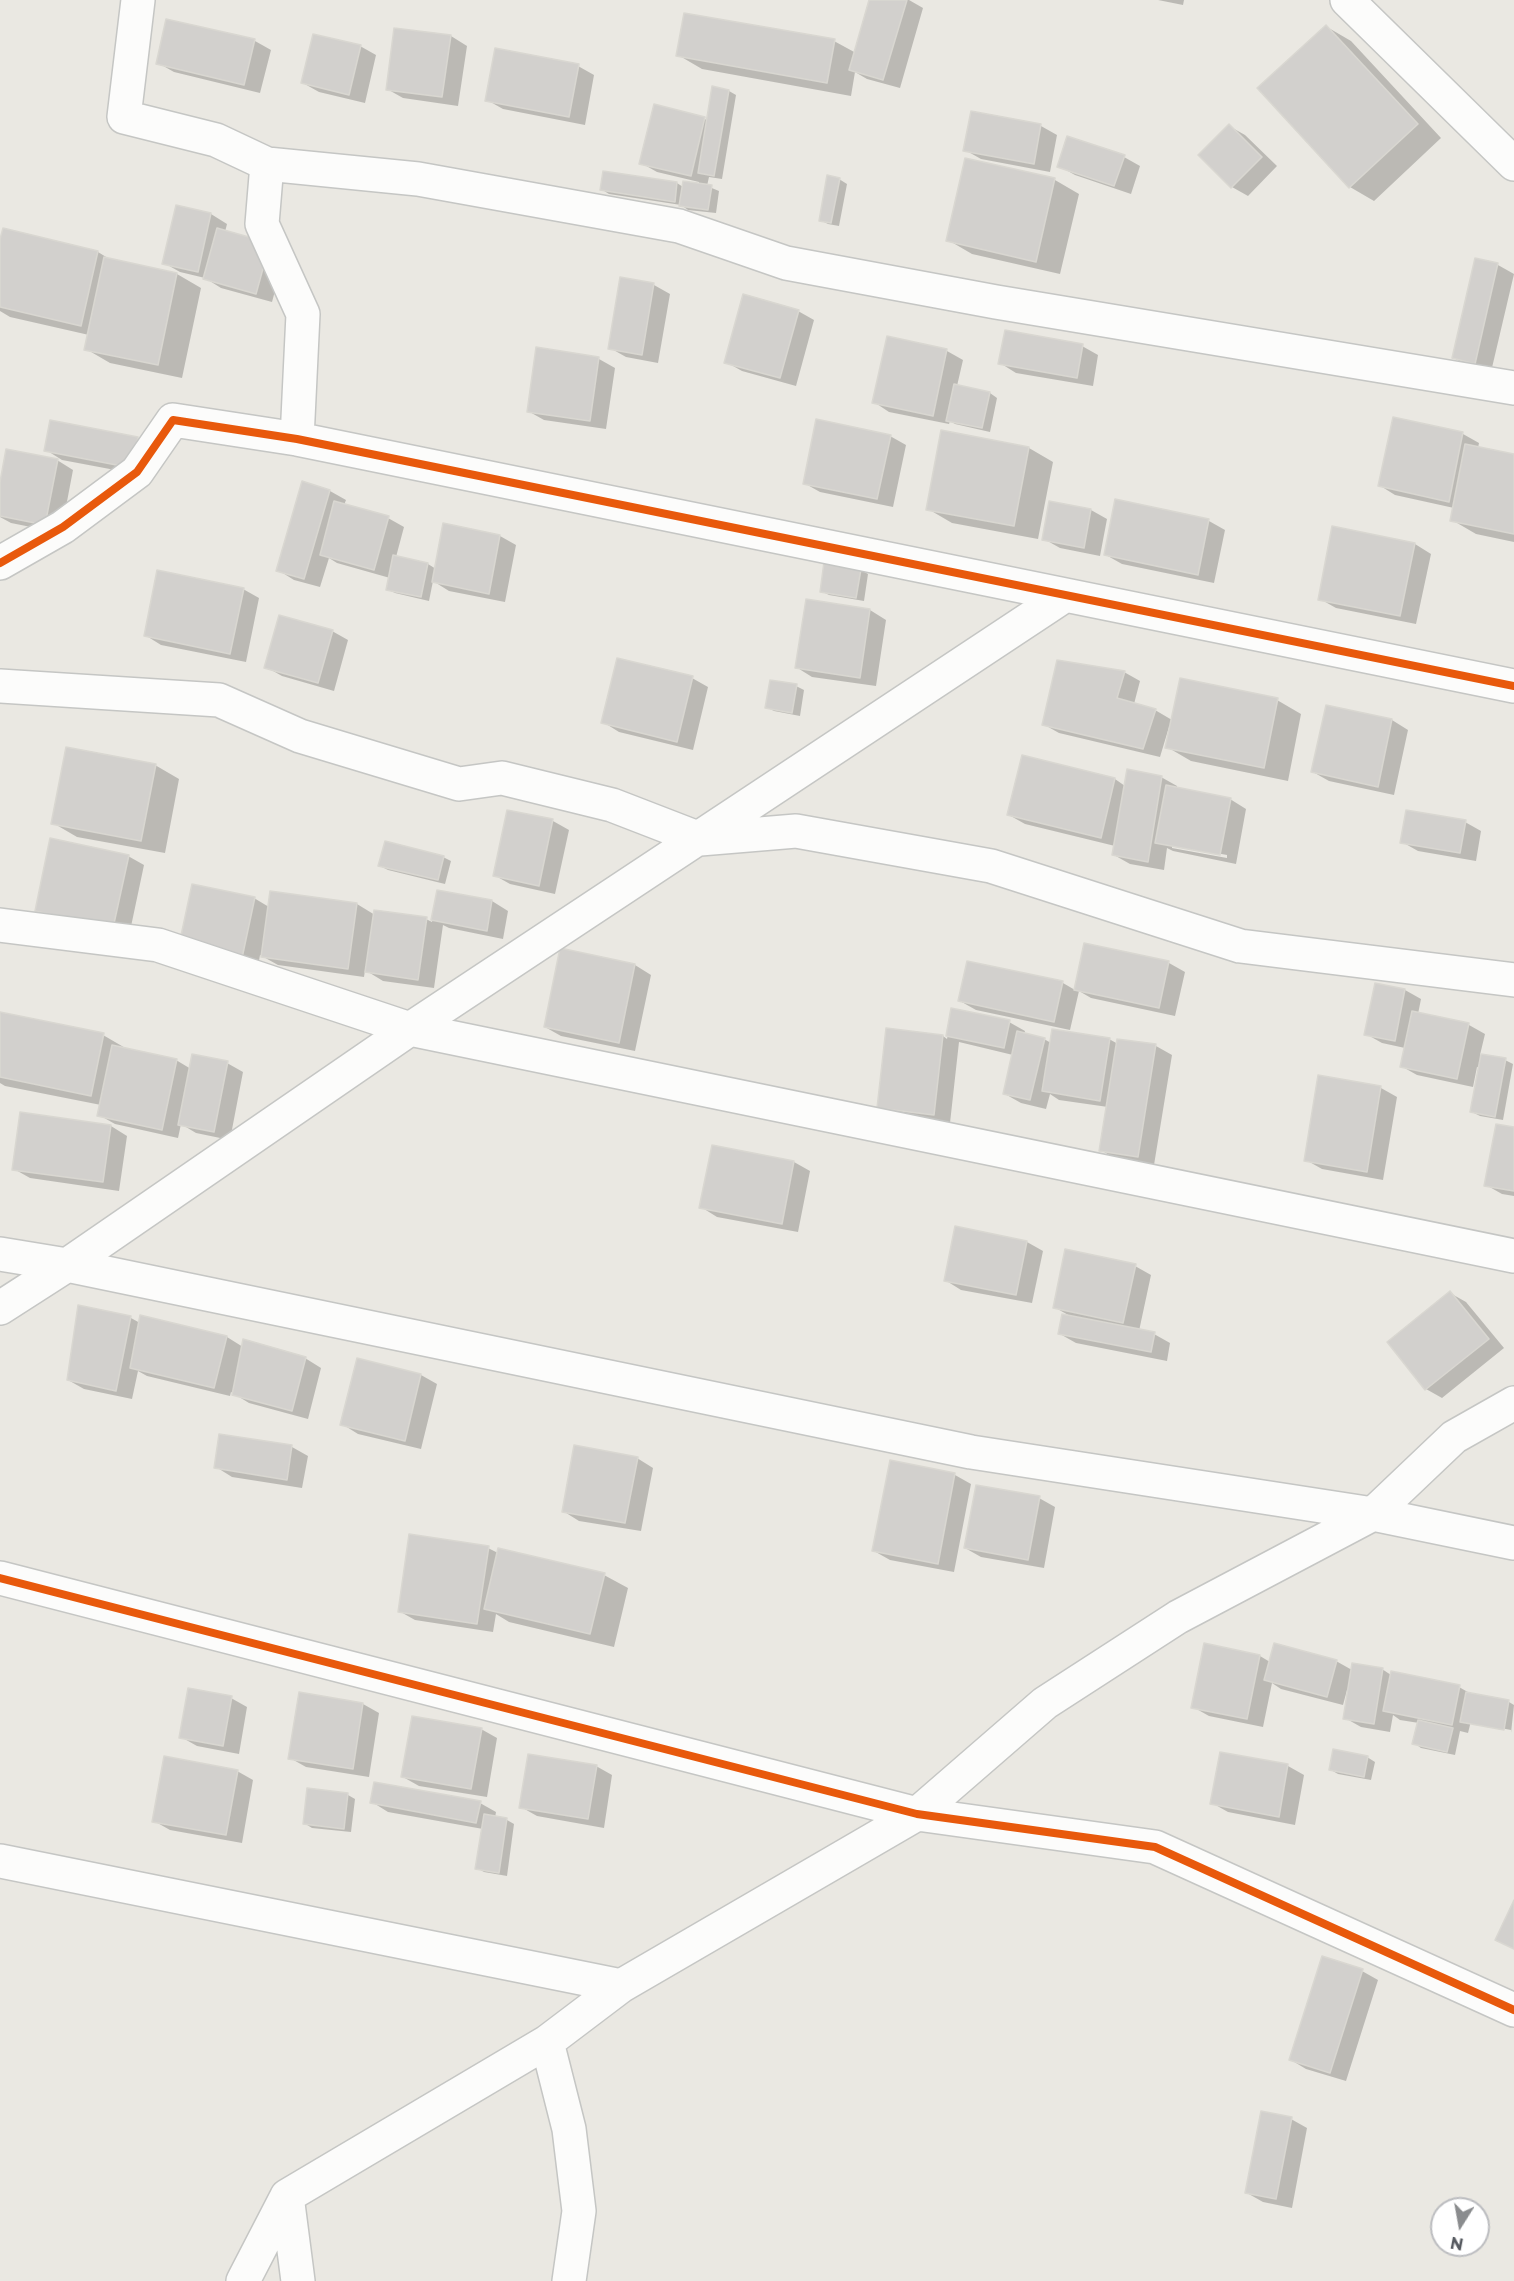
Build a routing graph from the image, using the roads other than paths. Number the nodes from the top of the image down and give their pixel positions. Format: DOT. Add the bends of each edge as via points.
graph roads {
  1 [pos="138,0"];
  2 [pos="1347,0"];
  3 [pos="267,164"];
  4 [pos="1514,164"];
  5 [pos="1514,388"];
  6 [pos="297,439"];
  7 [pos="0,563"];
  8 [pos="1064,596"];
  9 [pos="0,686"];
  10 [pos="1514,686"];
  11 [pos="700,839"];
  12 [pos="0,925"];
  13 [pos="1514,980"];
  14 [pos="410,1029"];
  15 [pos="0,1254"];
  16 [pos="1514,1256"];
  17 [pos="67,1265"];
  18 [pos="0,1308"];
  19 [pos="1514,1403"];
  20 [pos="1373,1514"];
  21 [pos="1514,1543"];
  22 [pos="0,1578"];
  23 [pos="917,1814"];
  24 [pos="0,1862"];
  25 [pos="621,1986"];
  26 [pos="1514,2010"];
  27 [pos="547,2042"];
  28 [pos="286,2196"];
  29 [pos="243,2281"];
  30 [pos="298,2281"];
  31 [pos="569,2281"];
  1 -- 3 [label="street" via="124,117 216,140"];
  2 -- 4 [label="street"];
  3 -- 5 [label="street" via="463,187 679,226 798,265"];
  3 -- 6 [label="street" via="262,224 303,314"];
  6 -- 7 [label="street" via="173,420 137,472 63,527"];
  6 -- 8 [label="street"];
  8 -- 10 [label="street"];
  8 -- 11 [label="street"];
  9 -- 11 [label="street" via="219,700 300,736 459,784 502,777 612,805"];
  11 -- 13 [label="street" via="796,831 991,866 1240,946"];
  11 -- 14 [label="street"];
  12 -- 14 [label="street" via="158,945"];
  14 -- 16 [label="street"];
  14 -- 17 [label="street"];
  15 -- 17 [label="street"];
  17 -- 18 [label="street"];
  17 -- 20 [label="street" via="971,1452"];
  19 -- 20 [label="street" via="1455,1437"];
  20 -- 21 [label="street"];
  20 -- 23 [label="street" via="1178,1617 1045,1703"];
  22 -- 23 [label="street"];
  23 -- 25 [label="street"];
  23 -- 26 [label="street" via="1155,1846"];
  24 -- 25 [label="street"];
  25 -- 27 [label="street"];
  27 -- 28 [label="street"];
  27 -- 31 [label="street" via="569,2129 579,2211"];
  28 -- 29 [label="street"];
  28 -- 30 [label="street"];
}
